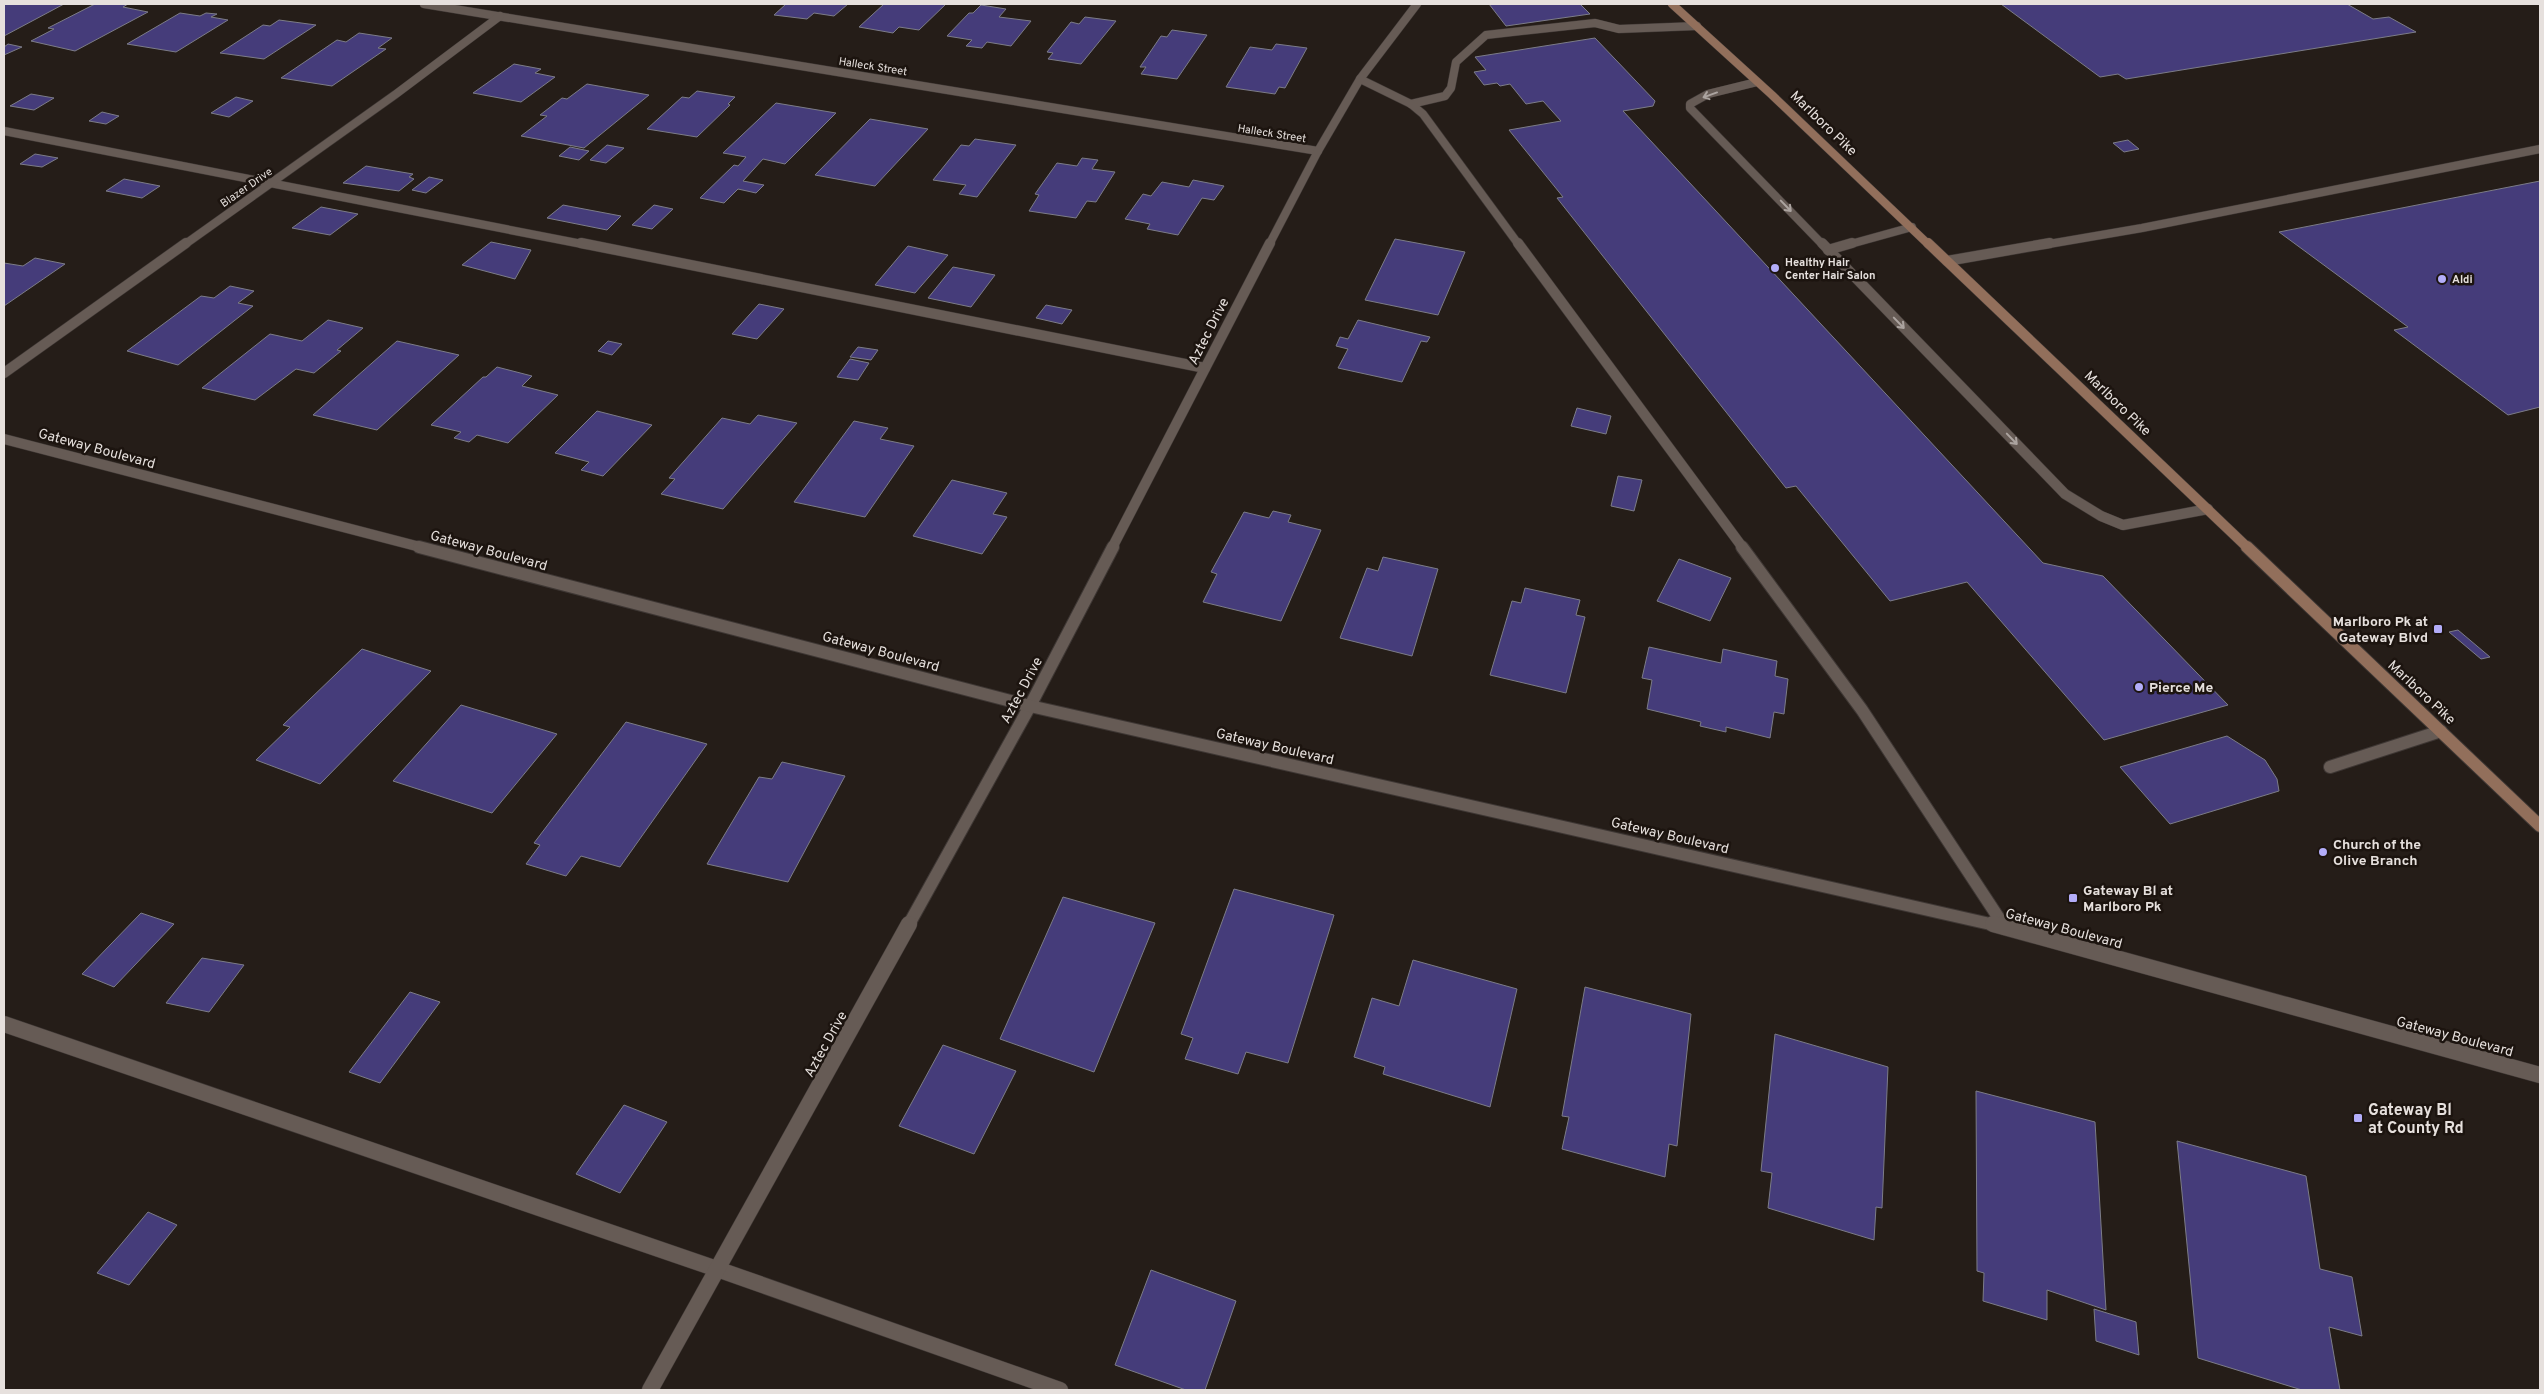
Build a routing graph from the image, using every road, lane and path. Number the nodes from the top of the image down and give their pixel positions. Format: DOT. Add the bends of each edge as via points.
graph roads {
  1 [pos="424,4"];
  2 [pos="495,4"];
  3 [pos="1417,4"];
  4 [pos="1672,4"];
  5 [pos="481,13"];
  6 [pos="500,16"];
  7 [pos="1697,26"];
  8 [pos="1360,79"];
  9 [pos="1757,82"];
  10 [pos="1411,104"];
  11 [pos="4,131"];
  12 [pos="2540,149"];
  13 [pos="1318,152"];
  14 [pos="273,182"];
  15 [pos="1912,227"];
  16 [pos="1828,250"];
  17 [pos="1947,261"];
  18 [pos="1205,368"];
  19 [pos="4,373"];
  20 [pos="4,439"];
  21 [pos="2208,509"];
  22 [pos="1030,706"];
  23 [pos="2441,731"];
  24 [pos="2330,767"];
  25 [pos="2540,826"];
  26 [pos="2005,927"];
  27 [pos="4,1024"];
  28 [pos="2540,1075"];
  29 [pos="717,1269"];
  30 [pos="650,1390"];
  31 [pos="1060,1390"];
  1 -- 5 [label="street, Halleck Street"];
  2 -- 5 [label="street"];
  3 -- 8 [label="street, Aztec Drive"];
  4 -- 7 [label="main road, Marlboro Pike"];
  5 -- 6 [label="street, Halleck Street"];
  6 -- 13 [label="street, Halleck Street"];
  6 -- 14 [label="street, Blazer Drive"];
  7 -- 9 [label="main road, Marlboro Pike"];
  7 -- 10 [label="street" via="1619,29 1595,23 1486,35 1456,62 1451,88 1445,96"];
  8 -- 10 [label="street"];
  8 -- 13 [label="street, Aztec Drive"];
  9 -- 15 [label="main road, Marlboro Pike"];
  9 -- 16 [label="street, one-way" via="1708,94 1690,104 1690,108"];
  10 -- 26 [label="street" via="1424,114 1522,245 1862,710"];
  11 -- 14 [label="street"];
  12 -- 17 [label="street" via="2142,228"];
  13 -- 18 [label="street, Aztec Drive"];
  14 -- 18 [label="street"];
  14 -- 19 [label="street, Blazer Drive"];
  15 -- 16 [label="street"];
  15 -- 17 [label="main road, Marlboro Pike"];
  16 -- 21 [label="street, one-way" via="2064,494 2100,516 2123,525"];
  17 -- 21 [label="main road, Marlboro Pike"];
  18 -- 22 [label="street, Aztec Drive"];
  20 -- 22 [label="street, Gateway Boulevard"];
  21 -- 23 [label="main road, Marlboro Pike"];
  22 -- 26 [label="street, Gateway Boulevard"];
  22 -- 29 [label="street, Aztec Drive"];
  23 -- 24 [label="street"];
  23 -- 25 [label="main road, Marlboro Pike"];
  26 -- 28 [label="street, Gateway Boulevard"];
  27 -- 29 [label="street"];
  29 -- 30 [label="street, Aztec Drive"];
  29 -- 31 [label="street"];
}
